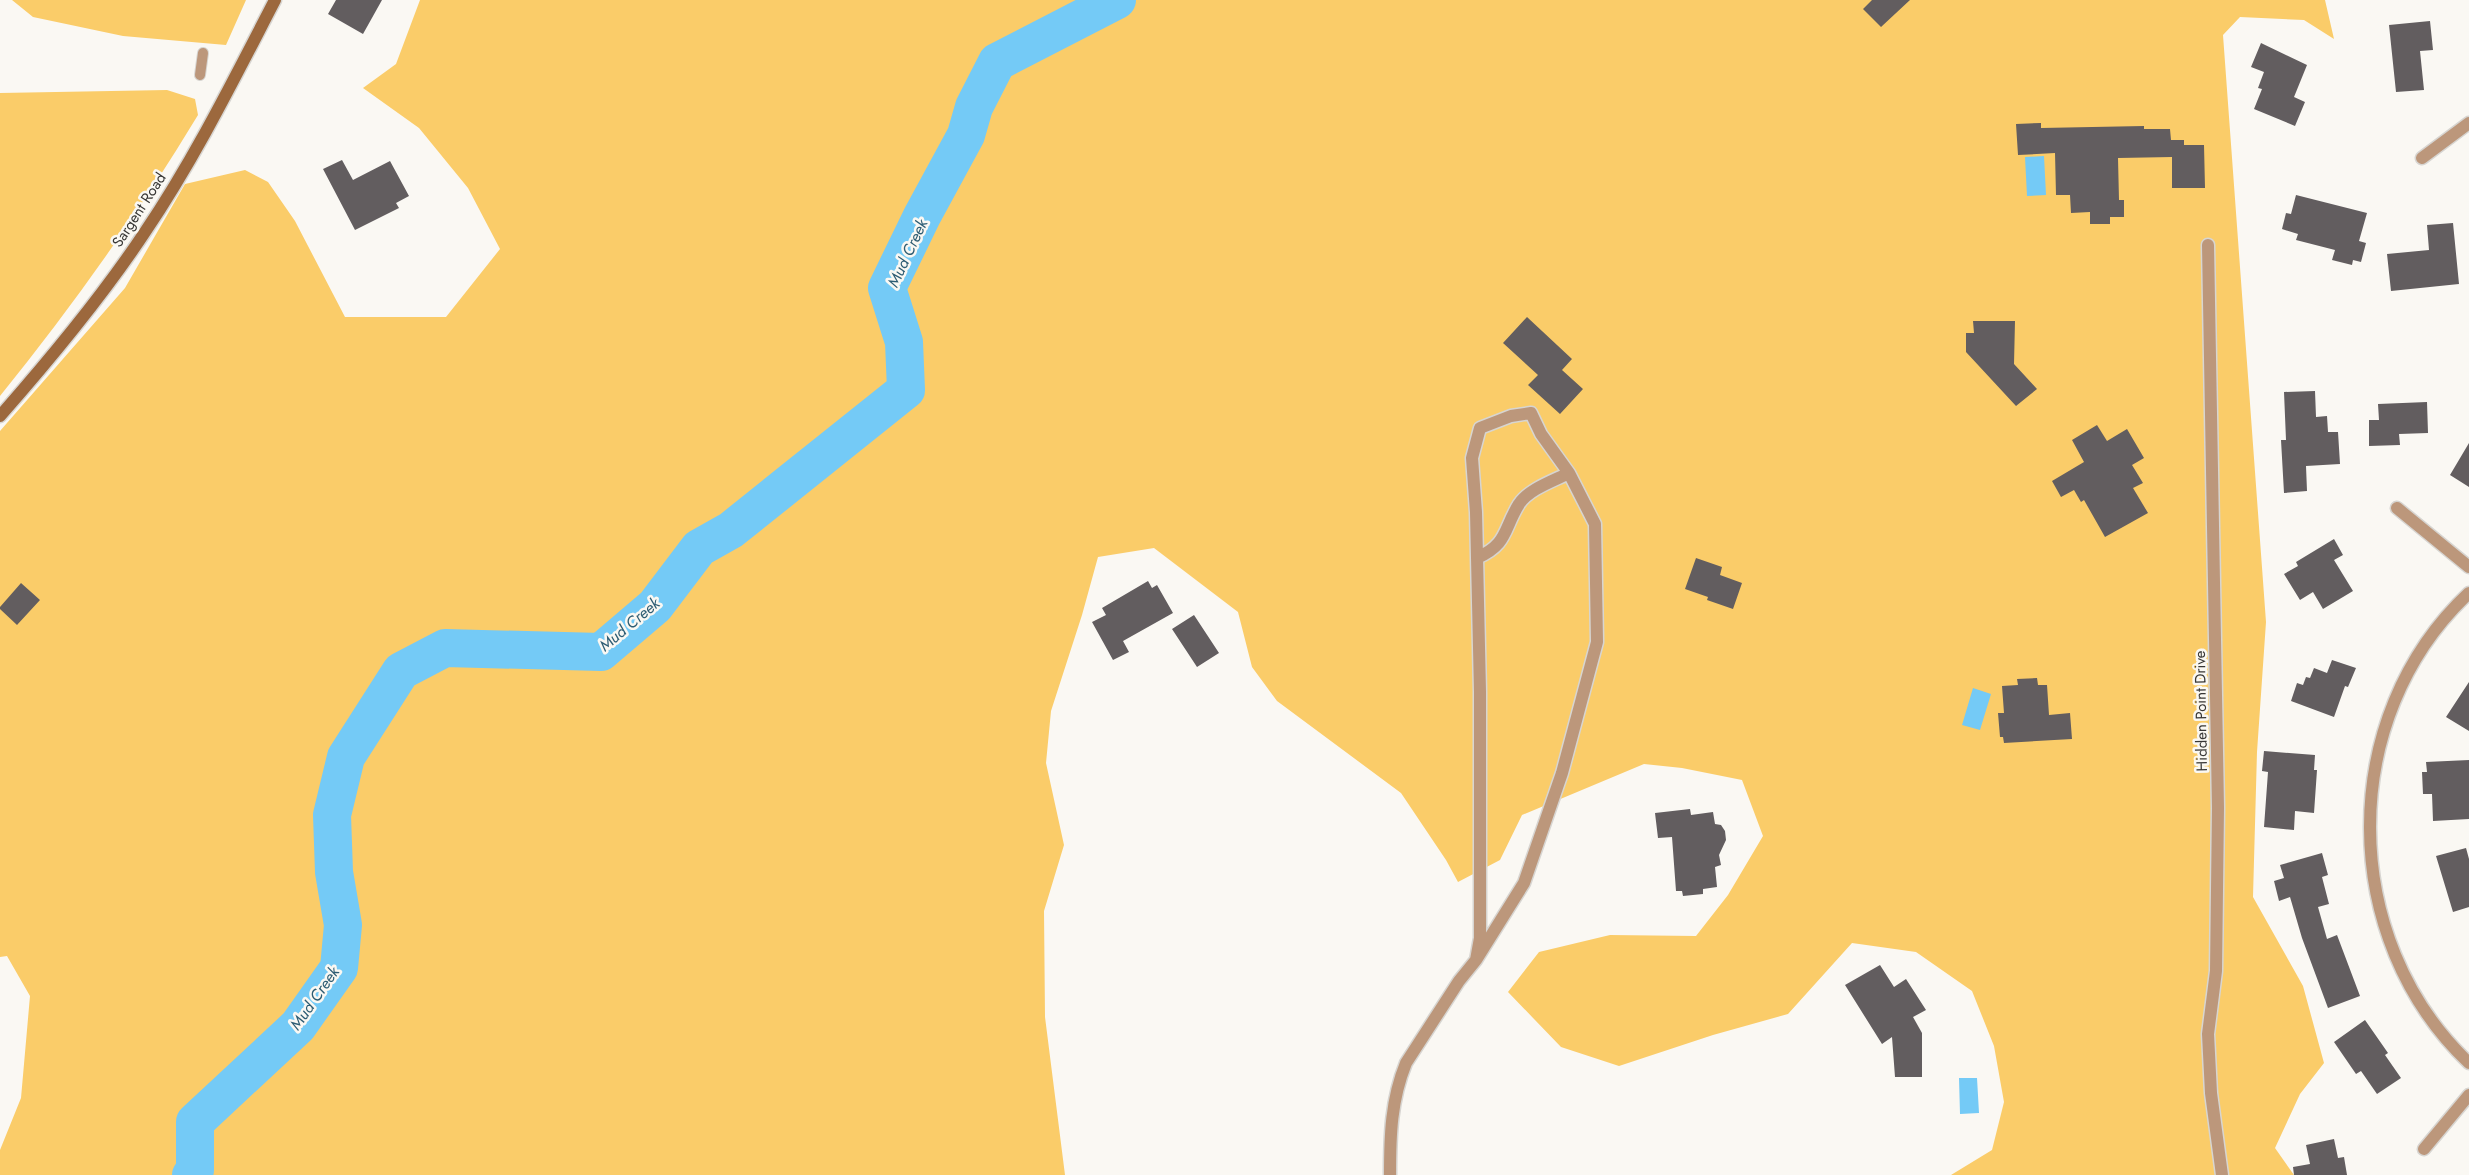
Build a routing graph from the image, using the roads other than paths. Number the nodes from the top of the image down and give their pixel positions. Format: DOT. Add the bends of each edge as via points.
graph roads {
  1 [pos="275,0"];
  2 [pos="204,53"];
  3 [pos="200,75"];
  4 [pos="2469,123"];
  5 [pos="2422,158"];
  6 [pos="2208,245"];
  7 [pos="0,416"];
  8 [pos="1569,473"];
  9 [pos="2396,508"];
  10 [pos="1477,558"];
  11 [pos="2469,567"];
  12 [pos="2469,593"];
  13 [pos="1476,960"];
  14 [pos="2469,1063"];
  15 [pos="2469,1095"];
  16 [pos="2424,1149"];
  17 [pos="1390,1175"];
  18 [pos="2222,1175"];
  1 -- 7 [label="street, Sargent Road" via="214,116 145,232 70,335"];
  2 -- 3 [label="lane"];
  4 -- 5 [label="street"];
  6 -- 18 [label="street, Hidden Point Drive" via="2218,808 2216,971 2208,1034 2212,1102"];
  8 -- 10 [label="street" via="1535,490 1520,503 1494,550"];
  8 -- 10 [label="street" via="1541,434 1531,413 1511,416 1480,428 1472,458"];
  8 -- 13 [label="street" via="1595,524 1597,642 1562,773 1524,883"];
  9 -- 11 [label="street"];
  10 -- 13 [label="street" via="1480,938"];
  12 -- 14 [label="street" via="2440,624 2404,680 2378,751 2369,826 2375,893 2395,958 2422,1007"];
  13 -- 17 [label="street" via="1452,991 1401,1075 1391,1117"];
  15 -- 16 [label="street"];
}
